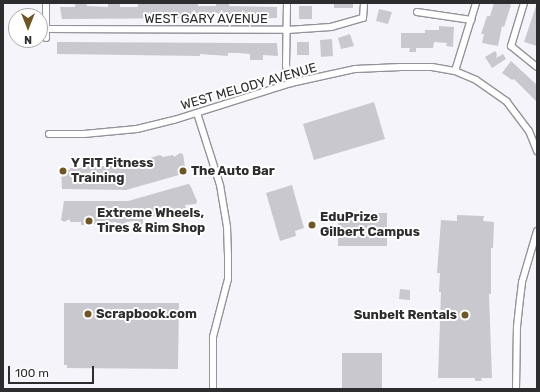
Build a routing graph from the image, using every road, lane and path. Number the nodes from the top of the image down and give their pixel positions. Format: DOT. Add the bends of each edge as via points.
graph roads {
  1 [pos="287,3"];
  2 [pos="364,3"];
  3 [pos="476,3"];
  4 [pos="524,3"];
  5 [pos="417,12"];
  6 [pos="471,20"];
  7 [pos="48,28"];
  8 [pos="287,30"];
  9 [pos="536,63"];
  10 [pos="455,70"];
  11 [pos="291,83"];
  12 [pos="197,112"];
  13 [pos="49,134"];
  14 [pos="537,151"];
  15 [pos="537,231"];
  16 [pos="213,389"];
  17 [pos="516,389"];
  1 -- 8 [label="street"];
  2 -- 8 [label="street, WEST GARY AVENUE" via="363,18 331,27"];
  3 -- 6 [label="street"];
  4 -- 9 [label="street" via="511,46"];
  5 -- 6 [label="street"];
  6 -- 10 [label="street"];
  7 -- 8 [label="street, WEST GARY AVENUE"];
  8 -- 11 [label="street" via="286,66"];
  10 -- 11 [label="street, WEST MELODY AVENUE" via="401,66 355,69"];
  10 -- 14 [label="street" via="476,80 507,102 529,131"];
  11 -- 12 [label="street, WEST MELODY AVENUE"];
  12 -- 13 [label="street, WEST MELODY AVENUE" via="174,120 118,132"];
  12 -- 16 [label="street" via="220,185 228,256 228,279 213,337"];
  15 -- 17 [label="street" via="522,282 517,327"];
}
